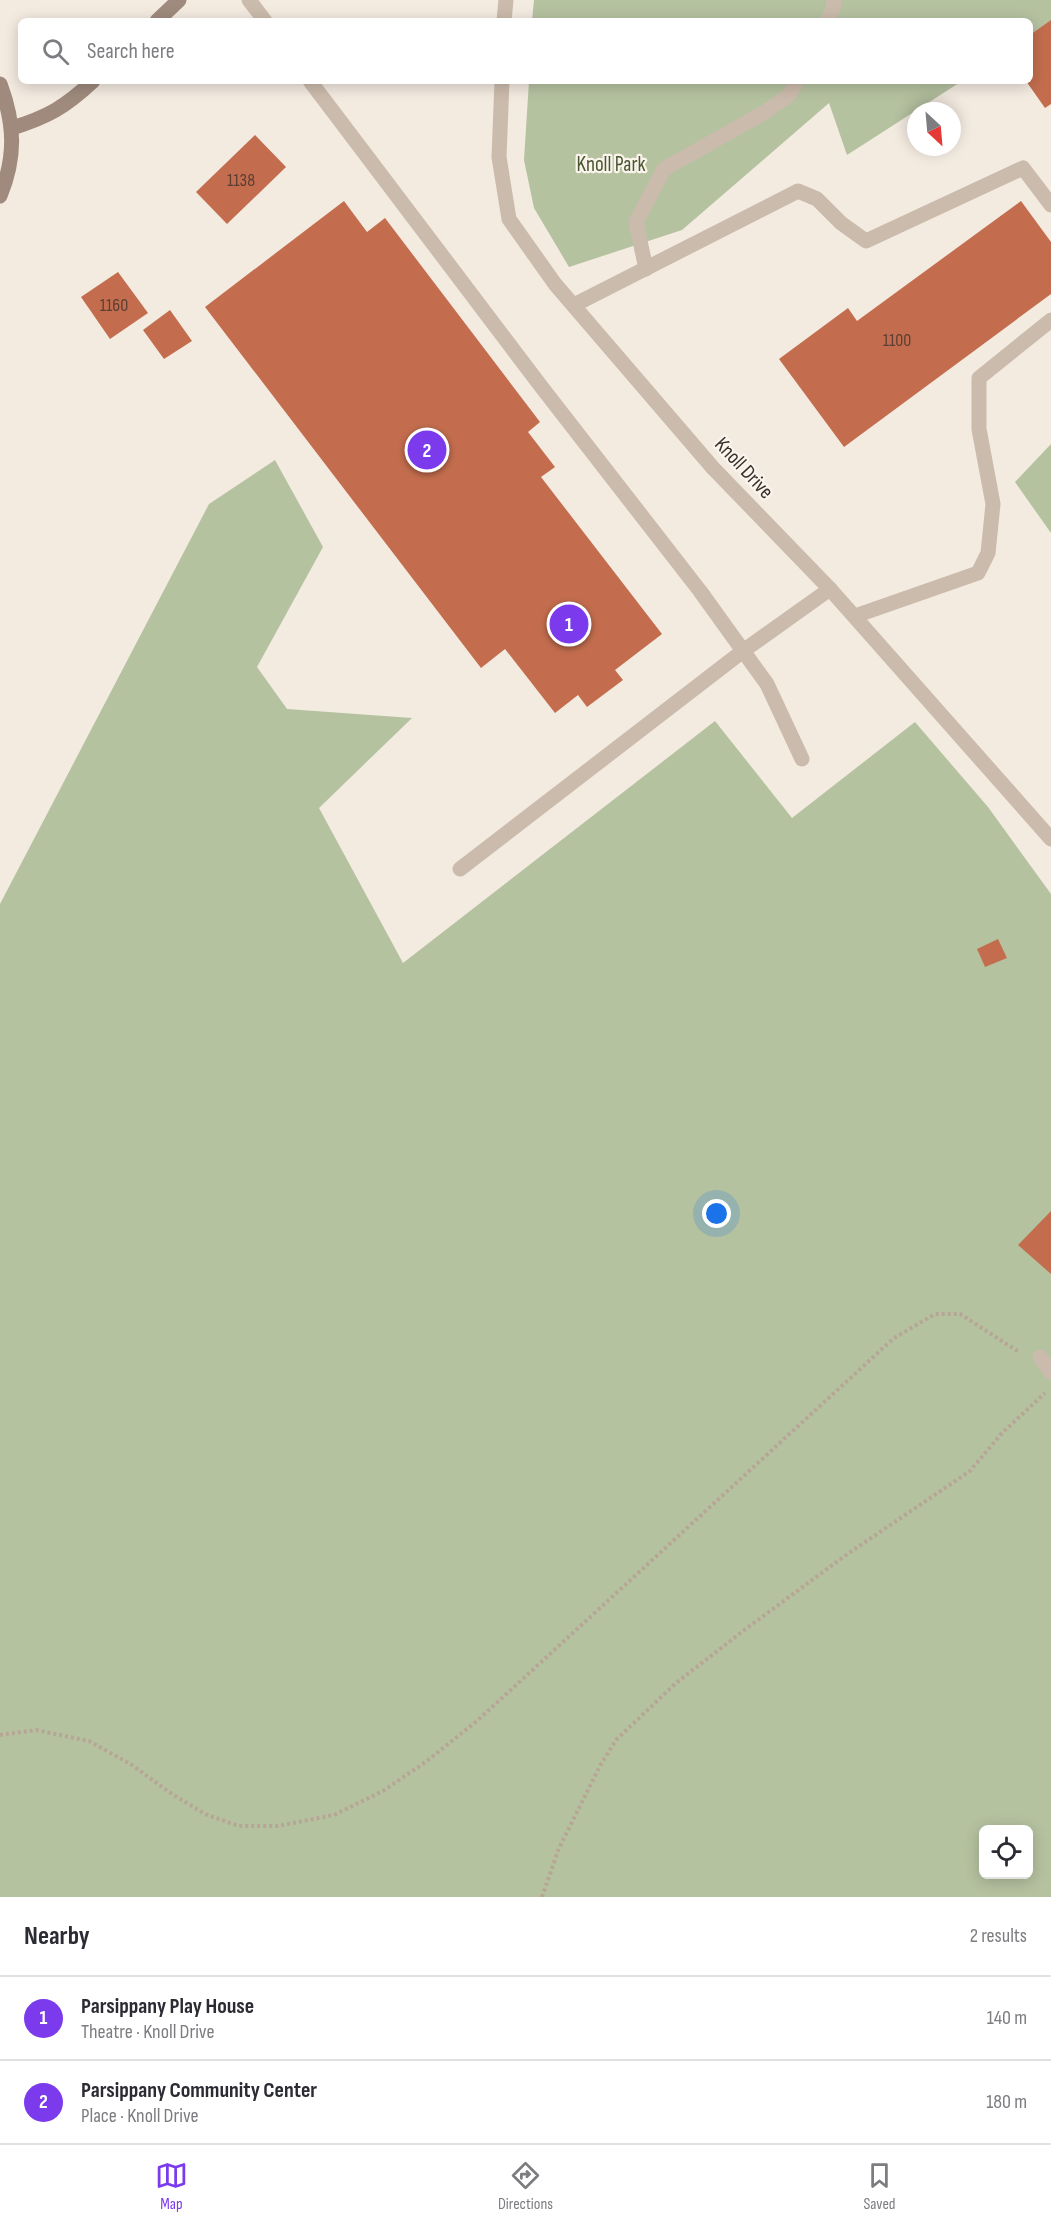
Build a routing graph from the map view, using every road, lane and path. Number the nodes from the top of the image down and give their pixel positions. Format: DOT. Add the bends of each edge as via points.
graph roads {
  1 [pos="179,0"];
  2 [pos="249,0"];
  3 [pos="507,0"];
  4 [pos="834,0"];
  5 [pos="160,18"];
  6 [pos="263,18"];
  7 [pos="504,18"];
  8 [pos="829,18"];
  9 [pos="0,84"];
  10 [pos="90,84"];
  11 [pos="312,84"];
  12 [pos="502,84"];
  13 [pos="795,84"];
  14 [pos="12,128"];
  15 [pos="0,196"];
  16 [pos="1051,205"];
  17 [pos="646,269"];
  18 [pos="574,305"];
  19 [pos="1051,320"];
  20 [pos="830,589"];
  21 [pos="855,616"];
  22 [pos="743,651"];
  23 [pos="802,759"];
  24 [pos="1051,839"];
  25 [pos="460,869"];
  26 [pos="1040,1357"];
  27 [pos="1051,1372"];
  28 [pos="1051,1390"];
  29 [pos="0,1735"];
  30 [pos="542,1897"];
  1 -- 5 [label="street"];
  2 -- 6 [label="street"];
  3 -- 7 [label="street"];
  4 -- 8 [label="street"];
  9 -- 14 [label="street"];
  10 -- 14 [label="street" via="43,118"];
  11 -- 22 [label="street"];
  12 -- 18 [label="street, Knoll Drive" via="499,157 509,219"];
  13 -- 17 [label="street" via="789,95 765,112 664,169 636,222"];
  14 -- 15 [label="street" via="13,148"];
  16 -- 17 [label="street" via="1023,168 866,241 817,199 798,191"];
  17 -- 18 [label="street"];
  18 -- 20 [label="street, Knoll Drive" via="713,468"];
  19 -- 21 [label="street" via="979,378 979,429 993,504 988,553 978,573"];
  20 -- 21 [label="street, Knoll Drive"];
  20 -- 22 [label="street"];
  21 -- 24 [label="street, Knoll Drive"];
  22 -- 23 [label="street" via="767,684"];
  22 -- 25 [label="street"];
  26 -- 27 [label="street"];
  26 -- 29 [label="path" via="1018,1352 960,1314 935,1314 894,1338 478,1720 409,1774 334,1815 278,1826 238,1826 197,1809 89,1741 36,1730"];
  28 -- 30 [label="path" via="1002,1433 970,1471 747,1628 676,1683 616,1740 559,1848"];
}
